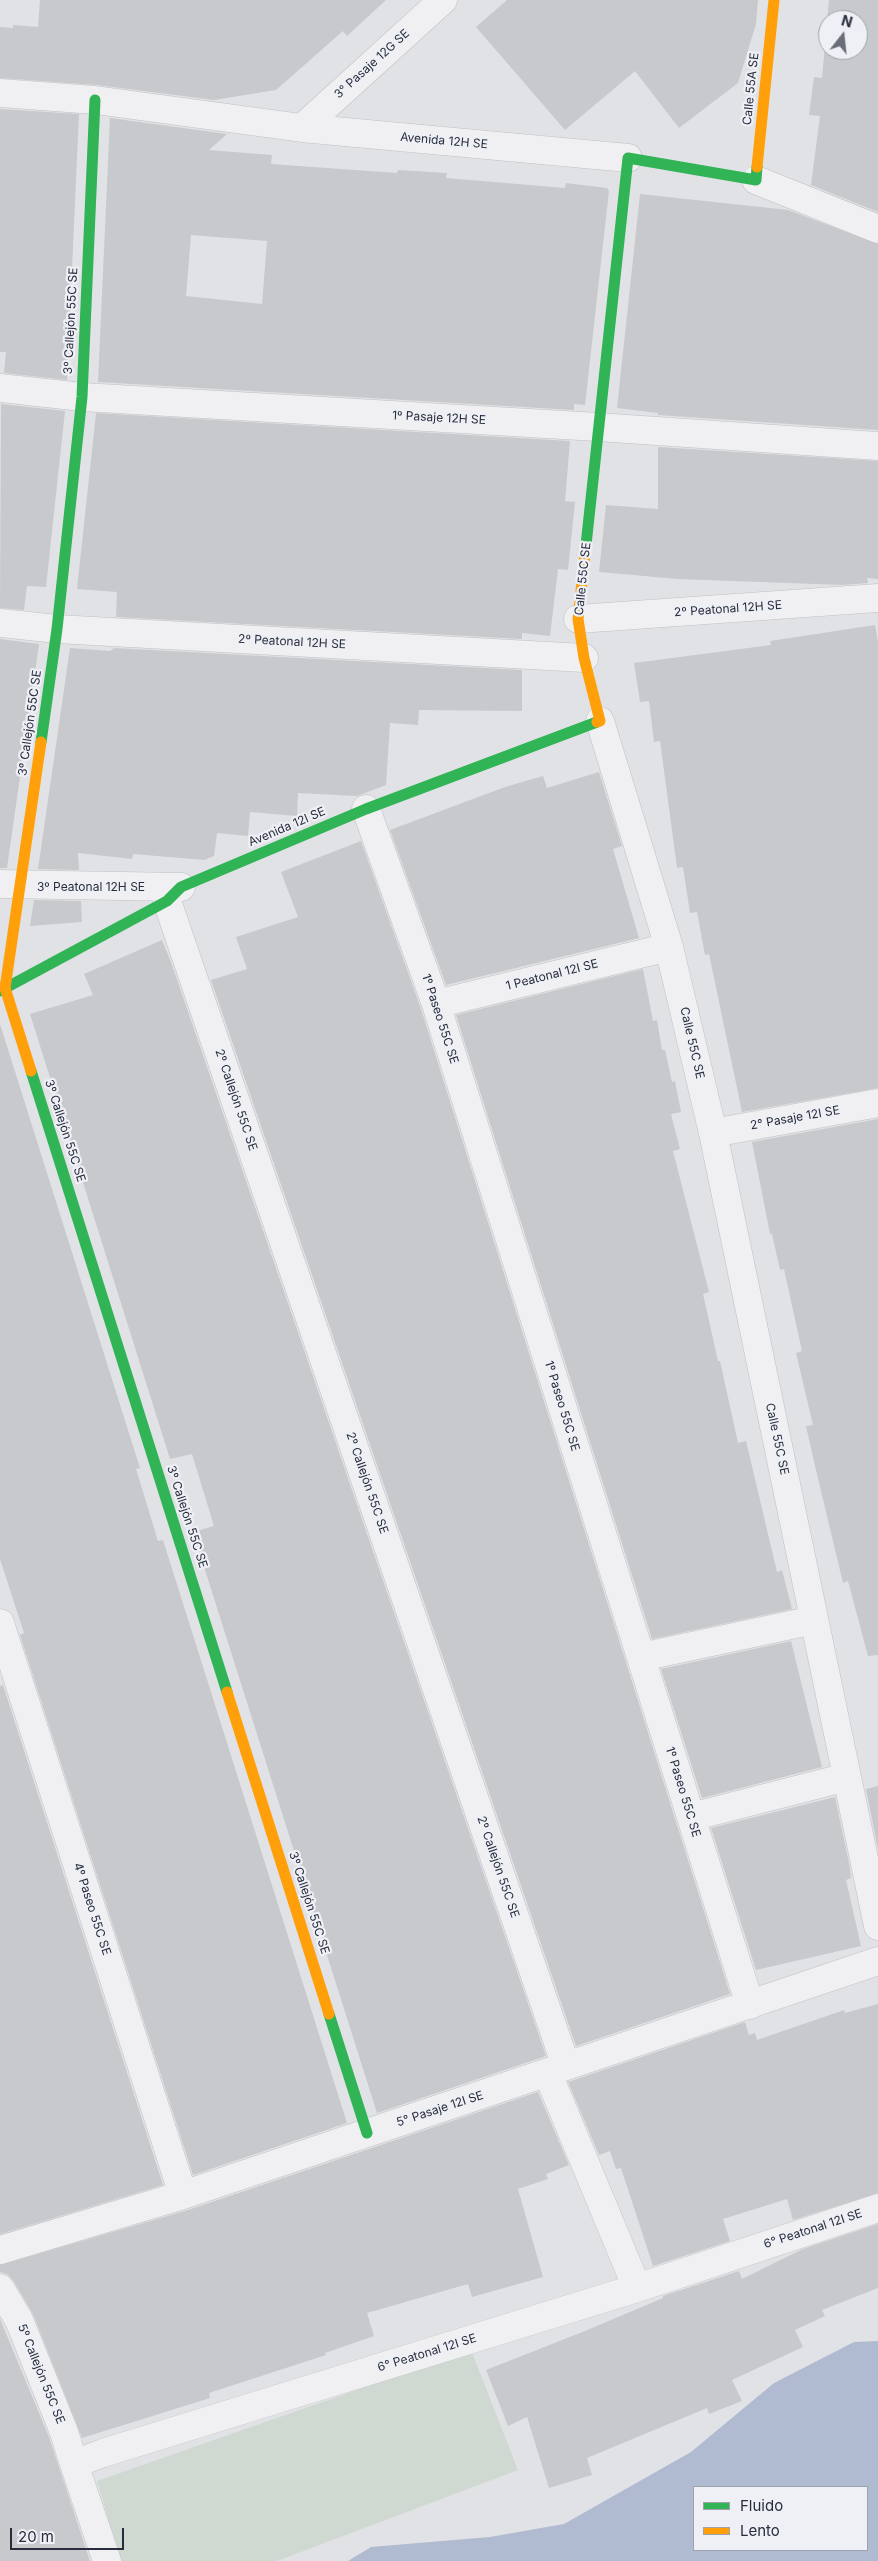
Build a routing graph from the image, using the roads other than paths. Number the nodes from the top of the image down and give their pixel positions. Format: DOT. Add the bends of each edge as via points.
graph roads {
  1 [pos="774,0"];
  2 [pos="437,2"];
  3 [pos="0,93"];
  4 [pos="95,100"];
  5 [pos="302,128"];
  6 [pos="628,158"];
  7 [pos="756,180"];
  8 [pos="878,229"];
  9 [pos="0,388"];
  10 [pos="82,397"];
  11 [pos="598,427"];
  12 [pos="878,446"];
  13 [pos="878,598"];
  14 [pos="578,619"];
  15 [pos="0,623"];
  16 [pos="57,629"];
  17 [pos="584,658"];
  18 [pos="600,722"];
  19 [pos="366,808"];
  20 [pos="11,885"];
  21 [pos="174,894"];
  22 [pos="669,947"];
  23 [pos="3,989"];
  24 [pos="436,1004"];
  25 [pos="878,1103"];
  26 [pos="713,1133"];
  27 [pos="814,1620"];
  28 [pos="0,1623"];
  29 [pos="640,1657"];
  30 [pos="847,1777"];
  31 [pos="690,1816"];
  32 [pos="878,1926"];
  33 [pos="878,1961"];
  34 [pos="750,2005"];
  35 [pos="557,2070"];
  36 [pos="367,2133"];
  37 [pos="183,2195"];
  38 [pos="878,2208"];
  39 [pos="0,2250"];
  40 [pos="0,2288"];
  41 [pos="637,2288"];
  42 [pos="74,2464"];
  43 [pos="106,2561"];
  1 -- 7 [label="street, Calle 55A SE"];
  2 -- 5 [label="street, 3° Pasaje 12G SE"];
  3 -- 4 [label="street, Avenida 12H SE"];
  4 -- 5 [label="street, Avenida 12H SE"];
  4 -- 10 [label="street, 3º Callejón 55C SE"];
  5 -- 6 [label="street, Avenida 12H SE"];
  6 -- 7 [label="street, Avenida 12H SE"];
  6 -- 11 [label="street, Calle 55C SE"];
  7 -- 8 [label="street, Avenida 12H SE"];
  9 -- 10 [label="street, 1º Pasaje 12H SE"];
  10 -- 11 [label="street, 1º Pasaje 12H SE"];
  10 -- 16 [label="street, 3º Callejón 55C SE"];
  11 -- 12 [label="street, 1º Pasaje 12H SE"];
  11 -- 14 [label="street, Calle 55C SE"];
  13 -- 14 [label="street, 2º Peatonal 12H SE"];
  14 -- 17 [label="street, Calle 55C SE"];
  15 -- 16 [label="street, 2º Peatonal 12H SE"];
  16 -- 17 [label="street, 2º Peatonal 12H SE"];
  16 -- 20 [label="street, 3º Callejón 55C SE"];
  17 -- 18 [label="street, Calle 55C SE"];
  18 -- 19 [label="street, Avenida 12I SE"];
  18 -- 22 [label="street, Calle 55C SE"];
  19 -- 21 [label="street, Avenida 12I SE"];
  19 -- 24 [label="street, 1º Paseo 55C SE"];
  20 -- 21 [label="street, 3º Peatonal 12H SE"];
  20 -- 23 [label="street, 3º Callejón 55C SE"];
  21 -- 23 [label="street, Avenida 12I SE"];
  21 -- 35 [label="street, 2º Callejón 55C SE"];
  22 -- 24 [label="street, 1 Peatonal 12I SE"];
  22 -- 26 [label="street, Calle 55C SE"];
  23 -- 36 [label="street, 3º Callejón 55C SE"];
  24 -- 29 [label="street, 1º Paseo 55C SE"];
  25 -- 26 [label="street, 2° Pasaje 12I SE"];
  26 -- 27 [label="street, Calle 55C SE"];
  27 -- 29 [label="street"];
  27 -- 30 [label="street, Calle 55C SE"];
  28 -- 37 [label="street, 4º Paseo 55C SE"];
  29 -- 31 [label="street, 1º Paseo 55C SE"];
  30 -- 31 [label="street"];
  30 -- 32 [label="street, Calle 55C SE"];
  31 -- 34 [label="street, 1º Paseo 55C SE"];
  33 -- 34 [label="street, 5° Pasaje 12I SE"];
  34 -- 35 [label="street, 5° Pasaje 12I SE"];
  35 -- 36 [label="street, 5° Pasaje 12I SE"];
  35 -- 41 [label="street, 2º Callejón 55C SE"];
  36 -- 37 [label="street, 5° Pasaje 12I SE"];
  37 -- 39 [label="street, 5° Pasaje 12I SE"];
  38 -- 41 [label="street, 6° Peatonal 12I SE"];
  40 -- 42 [label="street, 5º Callejón 55C SE" via="27,2337"];
  41 -- 42 [label="street, 6° Peatonal 12I SE"];
  42 -- 43 [label="street"];
}
